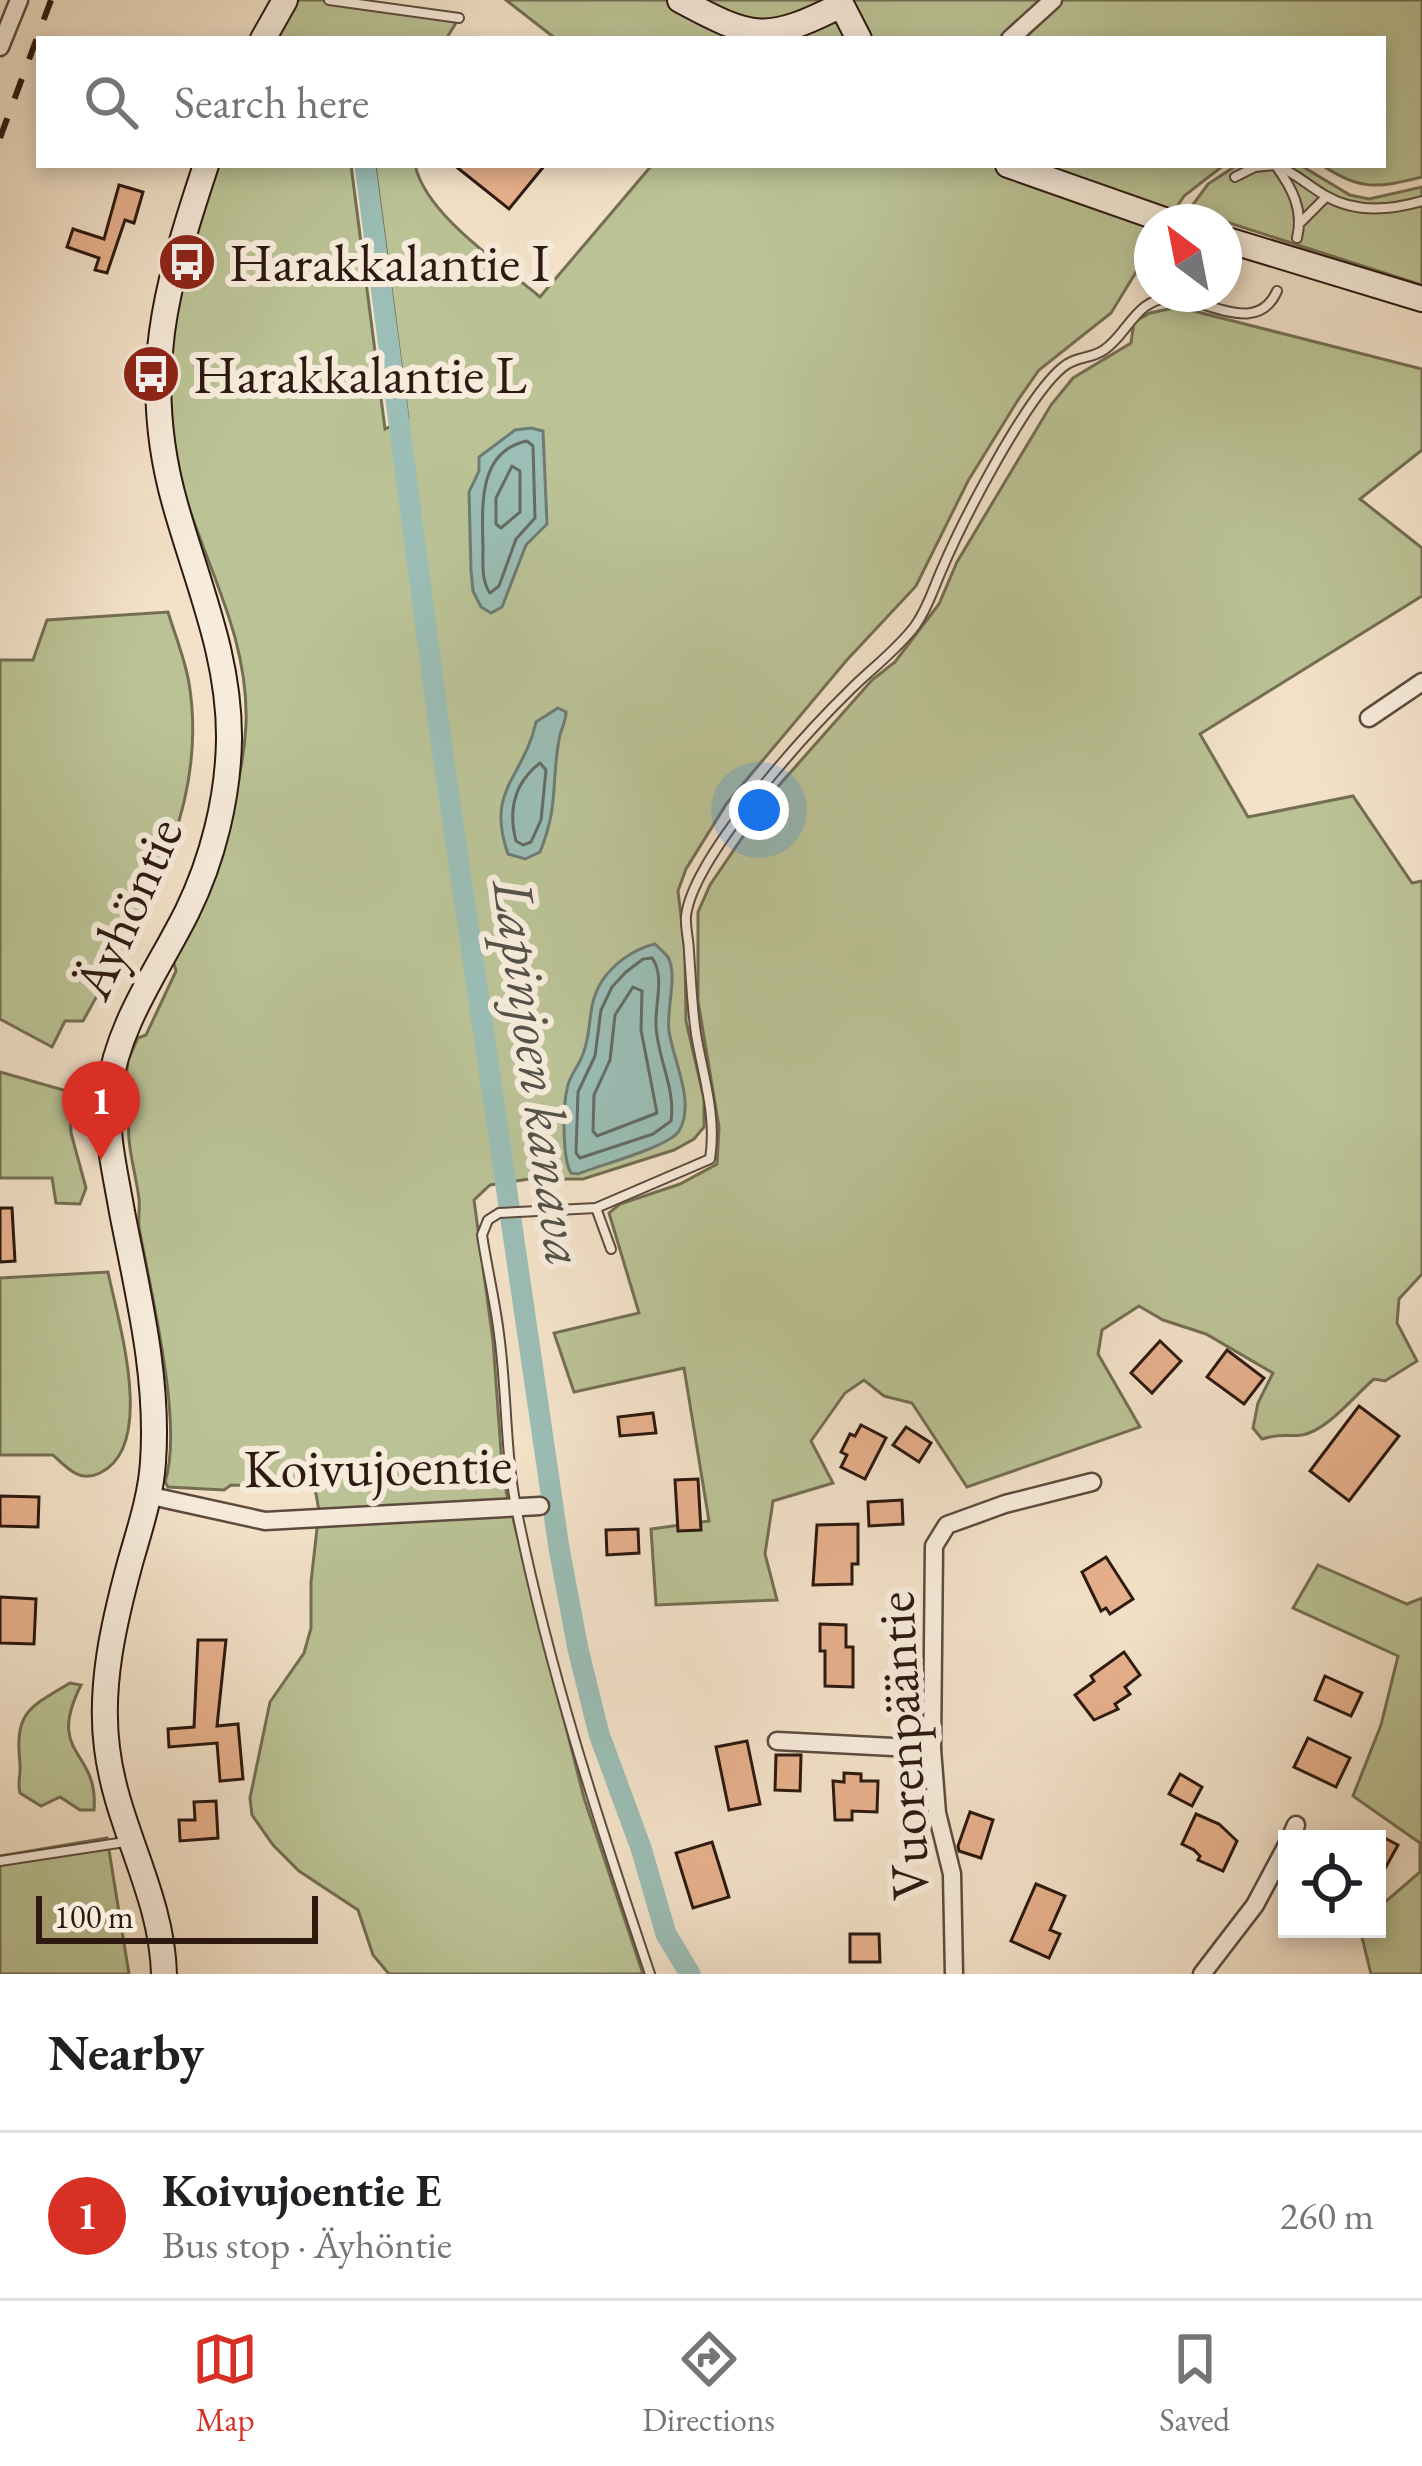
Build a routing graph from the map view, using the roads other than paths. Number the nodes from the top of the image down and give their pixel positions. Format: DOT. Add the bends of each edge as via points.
graph roads {
  1 [pos="20,0"];
  2 [pos="285,0"];
  3 [pos="329,0"];
  4 [pos="680,0"];
  5 [pos="1053,0"];
  6 [pos="840,3"];
  7 [pos="459,18"];
  8 [pos="265,36"];
  9 [pos="858,36"];
  10 [pos="1013,36"];
  11 [pos="0,47"];
  12 [pos="205,168"];
  13 [pos="1017,168"];
  14 [pos="1252,168"];
  15 [pos="1277,168"];
  16 [pos="1283,168"];
  17 [pos="1235,178"];
  18 [pos="1326,196"];
  19 [pos="1422,201"];
  20 [pos="1134,209"];
  21 [pos="1300,224"];
  22 [pos="1297,238"];
  23 [pos="1242,244"];
  24 [pos="1277,291"];
  25 [pos="1422,299"];
  26 [pos="1422,682"];
  27 [pos="1369,718"];
  28 [pos="596,1208"];
  29 [pos="611,1250"];
  30 [pos="1092,1482"];
  31 [pos="147,1495"];
  32 [pos="516,1506"];
  33 [pos="540,1506"];
  34 [pos="777,1741"];
  35 [pos="932,1749"];
  36 [pos="133,1841"];
  37 [pos="1278,1861"];
  38 [pos="0,1862"];
  39 [pos="164,1974"];
  40 [pos="650,1974"];
  41 [pos="955,1974"];
  42 [pos="1202,1974"];
  1 -- 11 [label="street"];
  2 -- 8 [label="main road"];
  3 -- 7 [label="lane"];
  4 -- 6 [label="main road" via="765,34"];
  5 -- 10 [label="street"];
  6 -- 9 [label="main road"];
  12 -- 31 [label="main road, Äyhöntie" via="164,308 156,400 174,503 221,655 229,716 225,784 205,869 123,1036 107,1120 151,1382"];
  13 -- 20 [label="main road"];
  14 -- 17 [label="lane"];
  15 -- 21 [label="lane"];
  16 -- 18 [label="lane"];
  18 -- 19 [label="lane" via="1357,208"];
  18 -- 21 [label="lane"];
  21 -- 22 [label="lane"];
  23 -- 25 [label="main road"];
  24 -- 28 [label="lane" via="1259,313 1170,298 1145,305 1121,338 1064,366 1048,384 985,484 912,629 781,766 698,880 686,916 710,1159"];
  26 -- 27 [label="street"];
  28 -- 29 [label="lane"];
  28 -- 32 [label="lane" via="499,1213 482,1235"];
  30 -- 35 [label="street, Vuorenpääntie" via="947,1525 934,1546"];
  31 -- 32 [label="street, Koivujoentie" via="266,1521"];
  31 -- 36 [label="main road, Äyhöntie" via="117,1616 104,1717 113,1782"];
  32 -- 33 [label="street, Koivujoentie"];
  32 -- 40 [label="lane" via="587,1788"];
  34 -- 35 [label="street"];
  35 -- 41 [label="street, Vuorenpääntie" via="952,1874"];
  36 -- 38 [label="lane"];
  36 -- 39 [label="main road, Äyhöntie" via="157,1916"];
  37 -- 42 [label="street"];
}
